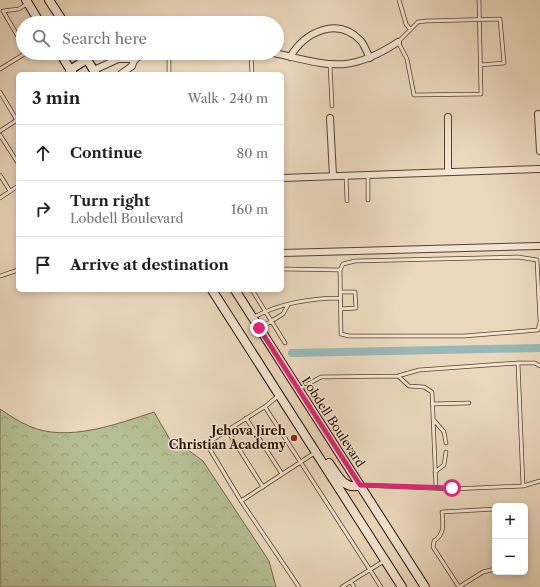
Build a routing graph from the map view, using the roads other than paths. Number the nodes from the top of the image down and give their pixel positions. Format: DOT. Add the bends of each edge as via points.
graph roads {
  1 [pos="49,0"];
  2 [pos="399,0"];
  3 [pos="479,0"];
  4 [pos="26,2"];
  5 [pos="1,11"];
  6 [pos="35,16"];
  7 [pos="59,16"];
  8 [pos="480,20"];
  9 [pos="410,29"];
  10 [pos="16,34"];
  11 [pos="398,42"];
  12 [pos="284,56"];
  13 [pos="290,57"];
  14 [pos="370,58"];
  15 [pos="16,59"];
  16 [pos="64,60"];
  17 [pos="82,60"];
  18 [pos="88,60"];
  19 [pos="116,60"];
  20 [pos="134,60"];
  21 [pos="169,60"];
  22 [pos="251,60"];
  23 [pos="330,64"];
  24 [pos="480,65"];
  25 [pos="0,68"];
  26 [pos="72,72"];
  27 [pos="95,72"];
  28 [pos="124,72"];
  29 [pos="169,72"];
  30 [pos="252,72"];
  31 [pos="0,92"];
  32 [pos="1,97"];
  33 [pos="332,106"];
  34 [pos="538,114"];
  35 [pos="448,117"];
  36 [pos="16,118"];
  37 [pos="330,118"];
  38 [pos="16,122"];
  39 [pos="0,131"];
  40 [pos="0,135"];
  41 [pos="540,151"];
  42 [pos="16,160"];
  43 [pos="540,170"];
  44 [pos="448,172"];
  45 [pos="0,175"];
  46 [pos="368,175"];
  47 [pos="333,176"];
  48 [pos="346,176"];
  49 [pos="284,178"];
  50 [pos="16,187"];
  51 [pos="10,191"];
  52 [pos="0,198"];
  53 [pos="368,200"];
  54 [pos="347,201"];
  55 [pos="540,246"];
  56 [pos="284,253"];
  57 [pos="284,269"];
  58 [pos="340,270"];
  59 [pos="16,271"];
  60 [pos="0,276"];
  61 [pos="213,292"];
  62 [pos="236,292"];
  63 [pos="253,292"];
  64 [pos="340,292"];
  65 [pos="341,298"];
  66 [pos="288,304"];
  67 [pos="341,308"];
  68 [pos="266,311"];
  69 [pos="253,318"];
  70 [pos="540,321"];
  71 [pos="272,322"];
  72 [pos="259,328"];
  73 [pos="285,343"];
  74 [pos="518,363"];
  75 [pos="540,366"];
  76 [pos="398,376"];
  77 [pos="298,390"];
  78 [pos="279,394"];
  79 [pos="469,403"];
  80 [pos="432,404"];
  81 [pos="265,407"];
  82 [pos="246,418"];
  83 [pos="433,419"];
  84 [pos="227,430"];
  85 [pos="446,443"];
  86 [pos="446,452"];
  87 [pos="317,454"];
  88 [pos="300,462"];
  89 [pos="435,472"];
  90 [pos="282,474"];
  91 [pos="540,481"];
  92 [pos="360,485"];
  93 [pos="523,486"];
  94 [pos="263,487"];
  95 [pos="436,488"];
  96 [pos="241,501"];
  97 [pos="492,509"];
  98 [pos="385,560"];
  99 [pos="370,570"];
  100 [pos="492,570"];
  101 [pos="351,582"];
  102 [pos="299,587"];
  103 [pos="342,587"];
  104 [pos="354,587"];
  105 [pos="381,587"];
  106 [pos="402,587"];
  107 [pos="425,587"];
  108 [pos="459,587"];
  1 -- 7 [label="main road"];
  2 -- 9 [label="lane"];
  3 -- 8 [label="lane"];
  4 -- 5 [label="lane" via="19,9"];
  4 -- 6 [label="main road"];
  5 -- 10 [label="lane"];
  8 -- 9 [label="lane" via="418,22"];
  8 -- 24 [label="lane"];
  8 -- 24 [label="lane" via="500,19 504,64"];
  9 -- 11 [label="lane"];
  11 -- 14 [label="street"];
  11 -- 24 [label="lane" via="407,59 414,95 481,94"];
  12 -- 13 [label="street"];
  13 -- 14 [label="street" via="295,48 319,30 337,29 348,32 362,42"];
  13 -- 23 [label="street" via="306,62"];
  14 -- 23 [label="street" via="341,66"];
  15 -- 25 [label="lane"];
  16 -- 26 [label="main road"];
  17 -- 26 [label="main road"];
  18 -- 27 [label="main road"];
  19 -- 27 [label="street"];
  20 -- 28 [label="street" via="132,66"];
  21 -- 29 [label="lane"];
  22 -- 30 [label="lane"];
  23 -- 33 [label="lane"];
  31 -- 32 [label="lane"];
  32 -- 36 [label="lane"];
  34 -- 41 [label="street"];
  35 -- 44 [label="street"];
  37 -- 47 [label="street"];
  38 -- 39 [label="lane"];
  40 -- 42 [label="lane"];
  43 -- 44 [label="street"];
  44 -- 46 [label="street"];
  45 -- 51 [label="lane"];
  46 -- 48 [label="street"];
  46 -- 53 [label="lane"];
  47 -- 48 [label="street"];
  47 -- 49 [label="street"];
  48 -- 54 [label="lane"];
  50 -- 51 [label="lane"];
  51 -- 52 [label="lane"];
  55 -- 56 [label="street"];
  57 -- 58 [label="lane"];
  58 -- 64 [label="lane"];
  58 -- 70 [label="lane" via="342,264 355,261 518,256 537,260"];
  59 -- 60 [label="lane"];
  61 -- 78 [label="main road"];
  62 -- 69 [label="main road, Lobdell Boulevard"];
  63 -- 68 [label="lane"];
  64 -- 65 [label="lane"];
  64 -- 67 [label="lane" via="355,292 356,308"];
  65 -- 66 [label="lane" via="314,298"];
  65 -- 67 [label="lane"];
  66 -- 68 [label="lane"];
  66 -- 71 [label="lane" via="283,314"];
  67 -- 70 [label="lane" via="341,334 349,336 464,336 530,331 538,330"];
  68 -- 69 [label="lane"];
  68 -- 71 [label="lane"];
  69 -- 72 [label="main road, Lobdell Boulevard"];
  71 -- 72 [label="lane"];
  71 -- 73 [label="lane"];
  72 -- 77 [label="main road, Lobdell Boulevard"];
  74 -- 75 [label="lane" via="535,363"];
  74 -- 76 [label="lane" via="419,370"];
  74 -- 93 [label="lane"];
  76 -- 77 [label="lane" via="322,377"];
  76 -- 80 [label="lane" via="409,386 424,387 432,392"];
  77 -- 92 [label="main road, Lobdell Boulevard"];
  78 -- 81 [label="lane"];
  78 -- 87 [label="main road"];
  79 -- 80 [label="lane"];
  80 -- 83 [label="lane"];
  81 -- 82 [label="lane"];
  81 -- 88 [label="lane"];
  82 -- 84 [label="lane"];
  82 -- 90 [label="lane"];
  83 -- 85 [label="lane" via="444,432"];
  83 -- 89 [label="lane"];
  84 -- 94 [label="lane"];
  84 -- 96 [label="lane" via="209,442 209,448"];
  86 -- 89 [label="lane" via="444,465"];
  87 -- 88 [label="lane"];
  87 -- 92 [label="main road" via="328,461 346,486"];
  87 -- 98 [label="main road"];
  88 -- 90 [label="lane"];
  88 -- 99 [label="lane"];
  89 -- 95 [label="lane"];
  90 -- 94 [label="lane"];
  91 -- 93 [label="lane"];
  92 -- 95 [label="lane"];
  92 -- 107 [label="main road, Lobdell Boulevard"];
  93 -- 95 [label="lane"];
  94 -- 96 [label="lane"];
  96 -- 102 [label="lane"];
  97 -- 108 [label="lane" via="442,512 441,537 434,541 433,547"];
  98 -- 99 [label="lane"];
  98 -- 106 [label="main road"];
  99 -- 101 [label="lane"];
  99 -- 105 [label="lane"];
  100 -- 108 [label="lane" via="483,572"];
  101 -- 103 [label="lane"];
  101 -- 104 [label="lane"];
}
